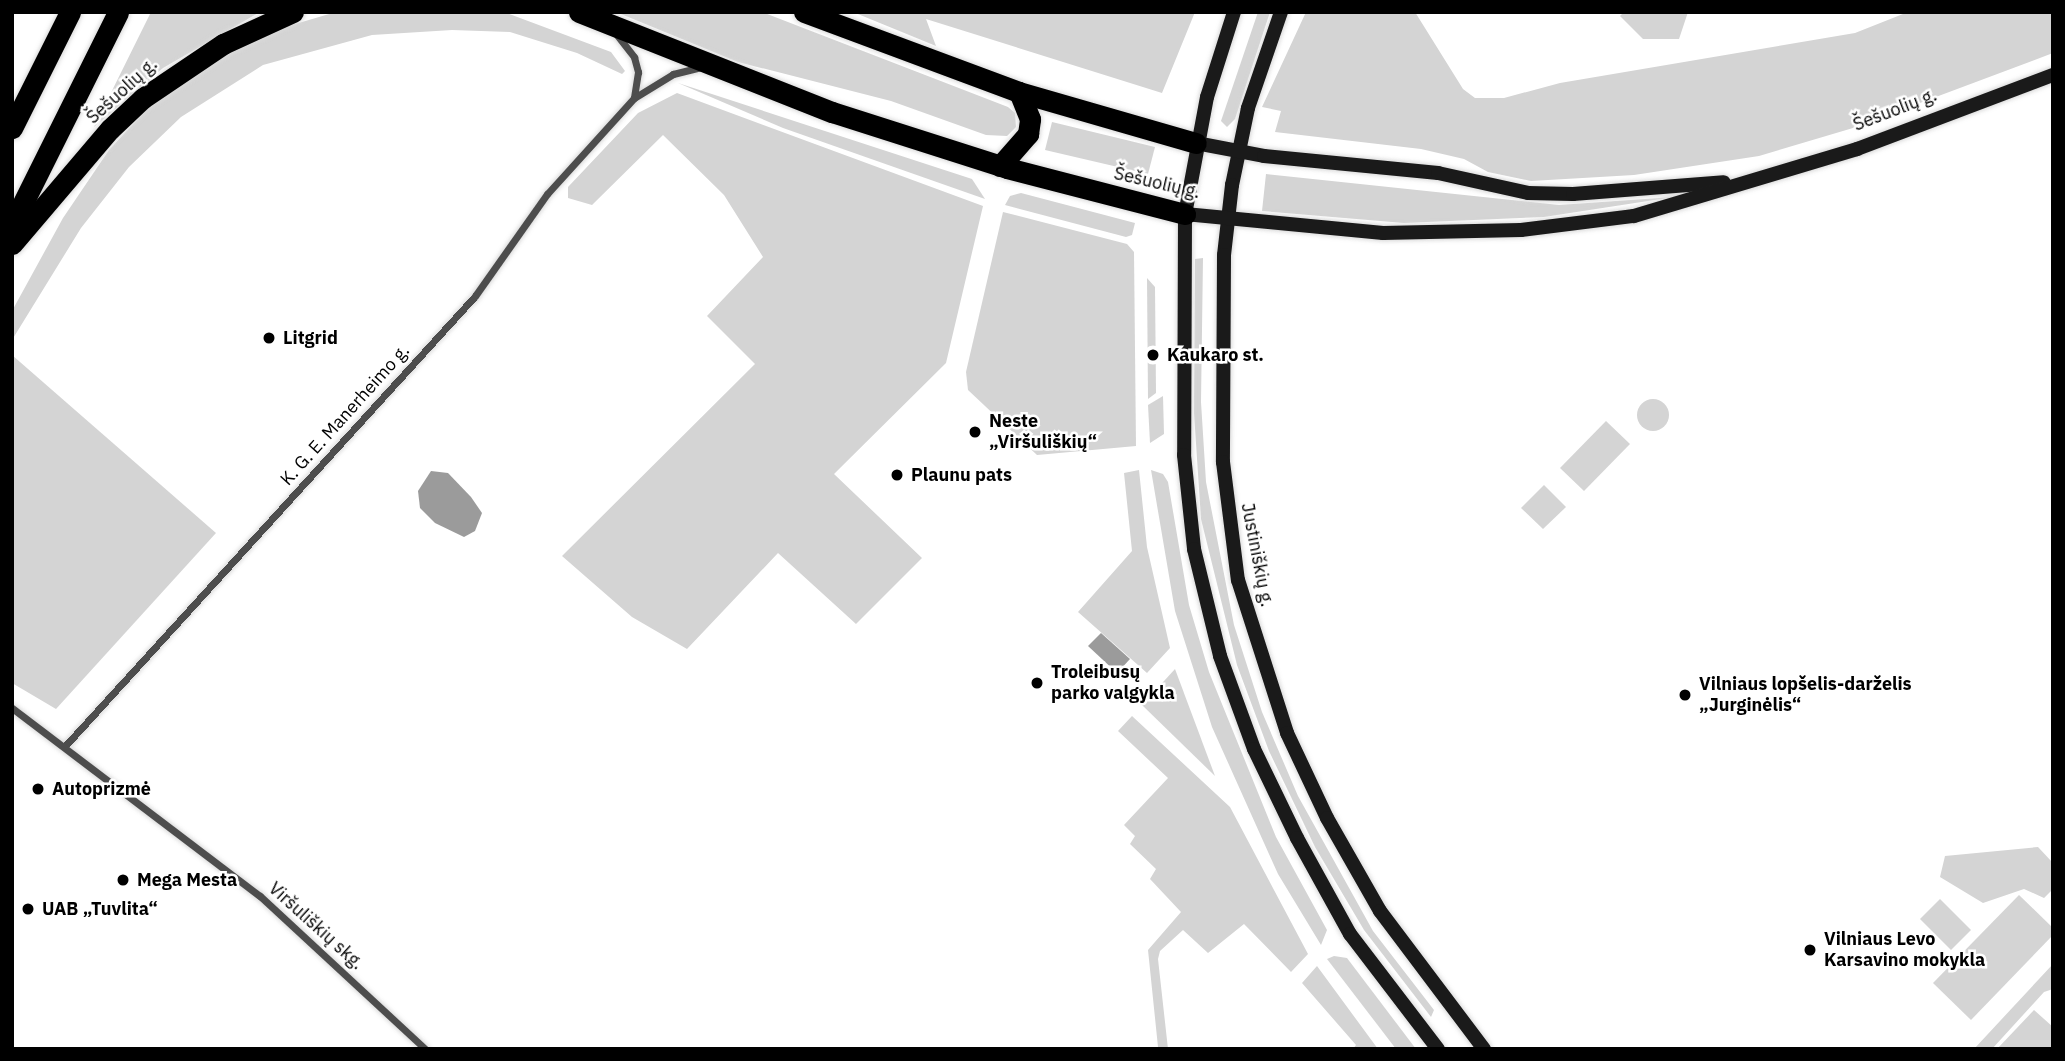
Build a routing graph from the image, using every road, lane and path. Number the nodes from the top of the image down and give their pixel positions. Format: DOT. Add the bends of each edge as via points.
graph roads {
  1 [pos="69,12"];
  2 [pos="118,12"];
  3 [pos="293,12"];
  4 [pos="579,12"];
  5 [pos="804,12"];
  6 [pos="1234,12"];
  7 [pos="1281,12"];
  8 [pos="608,24"];
  9 [pos="707,66"];
  10 [pos="2053,75"];
  11 [pos="1019,92"];
  12 [pos="634,98"];
  13 [pos="12,128"];
  14 [pos="1196,143"];
  15 [pos="1238,152"];
  16 [pos="1000,166"];
  17 [pos="1750,180"];
  18 [pos="1185,214"];
  19 [pos="1228,221"];
  20 [pos="12,225"];
  21 [pos="12,244"];
  22 [pos="12,708"];
  23 [pos="66,745"];
  24 [pos="425,1049"];
  25 [pos="1438,1049"];
  26 [pos="1485,1049"];
  1 -- 13 [label="highway"];
  2 -- 20 [label="highway"];
  3 -- 21 [label="highway, Šešuolių g." via="223,44 143,98 110,129"];
  4 -- 8 [label="highway, Šešuolių g."];
  5 -- 11 [label="highway, Šešuolių g."];
  6 -- 14 [label="main road"];
  7 -- 15 [label="main road, Justiniškių g."];
  8 -- 9 [label="highway, Šešuolių g."];
  8 -- 12 [label="street" via="634,57 638,72"];
  9 -- 12 [label="street, K. G. E. Manerheimo g." via="673,74"];
  9 -- 16 [label="highway, Šešuolių g."];
  10 -- 17 [label="main road, Šešuolių g." via="1857,149"];
  11 -- 14 [label="highway, Šešuolių g."];
  11 -- 16 [label="highway" via="1030,118 1028,134"];
  12 -- 23 [label="street, K. G. E. Manerheimo g." via="547,194 475,296"];
  14 -- 15 [label="main road, Šešuolių g."];
  14 -- 18 [label="main road"];
  15 -- 17 [label="main road, Šešuolių g." via="1397,167 1528,193 1573,194"];
  15 -- 19 [label="main road, Justiniškių g."];
  16 -- 18 [label="highway, Šešuolių g."];
  17 -- 19 [label="main road, Šešuolių g." via="1634,216 1521,230 1383,233"];
  18 -- 19 [label="main road, Šešuolių g."];
  18 -- 25 [label="main road" via="1184,456 1194,549 1220,656 1254,749 1350,934"];
  19 -- 26 [label="main road, Justiniškių g." via="1222,303 1223,462 1236,566 1255,643 1287,733 1327,818 1380,911"];
  22 -- 23 [label="street, Viršuliškių skg."];
  23 -- 24 [label="street, Viršuliškių skg." via="260,896"];
}
